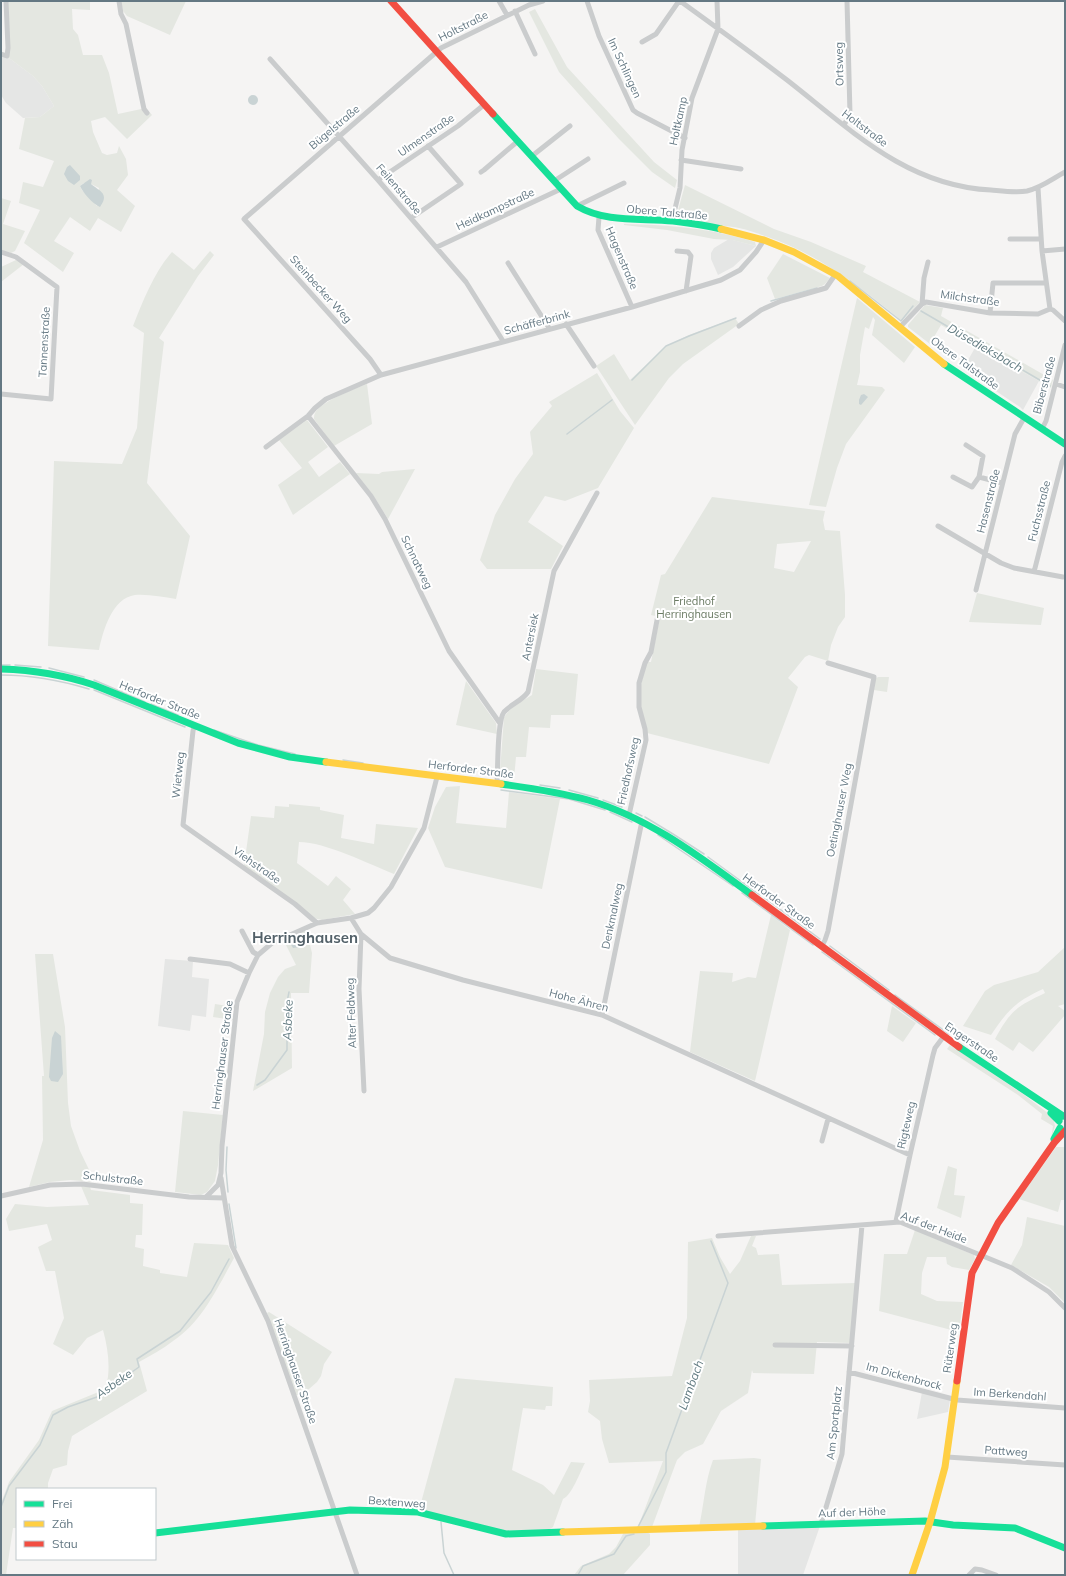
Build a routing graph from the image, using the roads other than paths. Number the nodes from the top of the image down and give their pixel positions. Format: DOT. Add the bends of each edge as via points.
graph roads {
  1 [pos="6,1"];
  2 [pos="119,1"];
  3 [pos="391,1"];
  4 [pos="499,1"];
  5 [pos="543,1"];
  6 [pos="588,1"];
  7 [pos="679,1"];
  8 [pos="717,1"];
  9 [pos="847,1"];
  10 [pos="515,11"];
  11 [pos="507,15"];
  12 [pos="718,29"];
  13 [pos="642,42"];
  14 [pos="437,51"];
  15 [pos="1,54"];
  16 [pos="535,54"];
  17 [pos="270,59"];
  18 [pos="485,104"];
  19 [pos="147,113"];
  20 [pos="844,125"];
  21 [pos="570,126"];
  22 [pos="339,136"];
  23 [pos="685,138"];
  24 [pos="518,141"];
  25 [pos="428,146"];
  26 [pos="532,156"];
  27 [pos="588,159"];
  28 [pos="681,160"];
  29 [pos="741,169"];
  30 [pos="481,172"];
  31 [pos="1065,172"];
  32 [pos="378,180"];
  33 [pos="554,181"];
  34 [pos="624,183"];
  35 [pos="1038,188"];
  36 [pos="561,189"];
  37 [pos="577,206"];
  38 [pos="599,217"];
  39 [pos="411,218"];
  40 [pos="244,219"];
  41 [pos="672,221"];
  42 [pos="1041,238"];
  43 [pos="1010,239"];
  44 [pos="764,240"];
  45 [pos="437,247"];
  46 [pos="1065,248"];
  47 [pos="677,251"];
  48 [pos="1042,251"];
  49 [pos="1,252"];
  50 [pos="928,262"];
  51 [pos="508,263"];
  52 [pos="835,275"];
  53 [pos="1046,283"];
  54 [pos="686,291"];
  55 [pos="922,304"];
  56 [pos="632,307"];
  57 [pos="1050,309"];
  58 [pos="990,313"];
  59 [pos="1065,321"];
  60 [pos="566,324"];
  61 [pos="739,326"];
  62 [pos="900,327"];
  63 [pos="549,328"];
  64 [pos="503,341"];
  65 [pos="1065,345"];
  66 [pos="594,366"];
  67 [pos="381,375"];
  68 [pos="1056,384"];
  69 [pos="1065,387"];
  70 [pos="1,394"];
  71 [pos="308,416"];
  72 [pos="1024,418"];
  73 [pos="1042,429"];
  74 [pos="1065,444"];
  75 [pos="966,446"];
  76 [pos="266,447"];
  77 [pos="1065,456"];
  78 [pos="953,477"];
  79 [pos="979,477"];
  80 [pos="1002,483"];
  81 [pos="597,493"];
  82 [pos="938,526"];
  83 [pos="985,553"];
  84 [pos="1034,572"];
  85 [pos="1063,577"];
  86 [pos="976,590"];
  87 [pos="658,615"];
  88 [pos="828,663"];
  89 [pos="1,669"];
  90 [pos="500,722"];
  91 [pos="194,727"];
  92 [pos="437,777"];
  93 [pos="497,783"];
  94 [pos="629,814"];
  95 [pos="642,821"];
  96 [pos="183,826"];
  97 [pos="351,918"];
  98 [pos="317,923"];
  99 [pos="242,931"];
  100 [pos="362,934"];
  101 [pos="822,946"];
  102 [pos="258,955"];
  103 [pos="190,959"];
  104 [pos="249,973"];
  105 [pos="892,998"];
  106 [pos="602,1015"];
  107 [pos="944,1036"];
  108 [pos="364,1092"];
  109 [pos="828,1119"];
  110 [pos="1063,1124"];
  111 [pos="822,1141"];
  112 [pos="910,1155"];
  113 [pos="221,1173"];
  114 [pos="1,1196"];
  115 [pos="206,1197"];
  116 [pos="224,1198"];
  117 [pos="896,1221"];
  118 [pos="862,1225"];
  119 [pos="718,1236"];
  120 [pos="981,1255"];
  121 [pos="1065,1308"];
  122 [pos="775,1345"];
  123 [pos="852,1346"];
  124 [pos="849,1372"];
  125 [pos="953,1400"];
  126 [pos="1065,1408"];
  127 [pos="947,1457"];
  128 [pos="1065,1465"];
  129 [pos="334,1511"];
  130 [pos="930,1522"];
  131 [pos="821,1524"];
  132 [pos="636,1530"];
  133 [pos="156,1533"];
  134 [pos="1065,1548"];
  135 [pos="357,1575"];
  136 [pos="912,1575"];
  137 [pos="969,1575"];
  138 [pos="996,1575"];
  1 -- 15 [label="street" via="8,48 7,56"];
  2 -- 19 [label="street"];
  3 -- 14 [label="street, Obere Talstraße"];
  4 -- 11 [label="street"];
  5 -- 10 [label="street, Holtstraße"];
  6 -- 23 [label="street, Im Schlingen" via="599,36 633,110"];
  7 -- 12 [label="street, Holtstraße"];
  7 -- 13 [label="street" via="656,34"];
  8 -- 12 [label="street"];
  9 -- 20 [label="street, Ortsweg" via="850,114"];
  10 -- 11 [label="street, Holtstraße"];
  10 -- 16 [label="street"];
  11 -- 14 [label="street, Holtstraße"];
  12 -- 20 [label="street, Holtstraße"];
  12 -- 23 [label="street, Holtkamp" via="692,98"];
  14 -- 18 [label="street, Obere Talstraße"];
  14 -- 22 [label="street, Bügelstraße"];
  17 -- 22 [label="street, Feilenstraße"];
  18 -- 24 [label="street, Obere Talstraße"];
  18 -- 25 [label="street, Ulmenstraße"];
  20 -- 35 [label="street, Holtstraße" via="895,162 946,184 1002,191"];
  21 -- 26 [label="street"];
  22 -- 32 [label="street, Feilenstraße"];
  22 -- 40 [label="street, Bügelstraße"];
  23 -- 28 [label="street, Holtkamp"];
  24 -- 26 [label="street, Obere Talstraße"];
  24 -- 30 [label="street"];
  25 -- 32 [label="street, Ulmenstraße"];
  25 -- 39 [label="street" via="461,184"];
  26 -- 33 [label="street, Obere Talstraße"];
  27 -- 33 [label="street"];
  28 -- 29 [label="street"];
  28 -- 41 [label="street, Holtkamp" via="680,188"];
  31 -- 35 [label="street, Holtstraße"];
  32 -- 39 [label="street, Feilenstraße"];
  33 -- 36 [label="street, Obere Talstraße"];
  34 -- 37 [label="street"];
  35 -- 42 [label="street"];
  36 -- 37 [label="street, Obere Talstraße"];
  36 -- 45 [label="street, Heidkampstraße"];
  37 -- 38 [label="street, Obere Talstraße"];
  38 -- 41 [label="street, Obere Talstraße"];
  38 -- 56 [label="street, Hagenstraße" via="598,230"];
  39 -- 45 [label="street, Feilenstraße"];
  40 -- 67 [label="street, Steinbecker Weg" via="370,359"];
  41 -- 44 [label="street, Obere Talstraße" via="732,231"];
  42 -- 43 [label="street"];
  42 -- 48 [label="street"];
  44 -- 52 [label="street, Obere Talstraße" via="794,252"];
  44 -- 54 [label="street, Schäfferbrink" via="740,270 721,280"];
  45 -- 64 [label="street, Feilenstraße" via="466,282"];
  46 -- 48 [label="street"];
  47 -- 54 [label="street" via="688,252 691,256"];
  48 -- 53 [label="street"];
  49 -- 70 [label="street, Tannenstraße" via="16,257 57,287 51,399"];
  50 -- 55 [label="street"];
  51 -- 63 [label="street"];
  52 -- 61 [label="street" via="826,288 781,301 761,310"];
  52 -- 62 [label="street, Obere Talstraße"];
  53 -- 57 [label="street"];
  53 -- 58 [label="street" via="993,283"];
  54 -- 56 [label="street, Schäfferbrink"];
  55 -- 58 [label="street, Milchstraße" via="931,302"];
  55 -- 62 [label="street"];
  56 -- 60 [label="street, Schäfferbrink"];
  57 -- 58 [label="street, Milchstraße" via="1038,314"];
  57 -- 59 [label="street"];
  60 -- 63 [label="street, Schäfferbrink"];
  60 -- 66 [label="street"];
  62 -- 72 [label="street, Obere Talstraße" via="946,365"];
  63 -- 64 [label="street, Schäfferbrink"];
  64 -- 67 [label="street, Schäfferbrink"];
  65 -- 68 [label="street, Biberstraße"];
  67 -- 71 [label="street, Schäfferbrink" via="326,399"];
  68 -- 69 [label="street"];
  68 -- 73 [label="street, Biberstraße"];
  71 -- 76 [label="street, Schäfferbrink"];
  71 -- 90 [label="street, Schnatweg" via="371,496 449,651"];
  72 -- 73 [label="street, Obere Talstraße"];
  72 -- 80 [label="street, Hasenstraße" via="1015,434"];
  73 -- 74 [label="street, Obere Talstraße"];
  75 -- 79 [label="street" via="983,456"];
  77 -- 84 [label="street, Fuchsstraße"];
  78 -- 79 [label="street" via="972,487"];
  79 -- 80 [label="street"];
  80 -- 83 [label="street, Hasenstraße"];
  81 -- 90 [label="street, Antersiek" via="554,571 528,692 504,712"];
  82 -- 83 [label="street"];
  83 -- 84 [label="street" via="1007,566"];
  83 -- 86 [label="street, Hasenstraße"];
  84 -- 85 [label="street"];
  87 -- 94 [label="street, Friedhofsweg" via="651,652 639,683 639,708 646,740"];
  88 -- 101 [label="street, Oetinghauser Weg" via="872,677 828,931"];
  89 -- 91 [label="street, Herforder Straße" via="39,671 74,678"];
  90 -- 93 [label="street"];
  91 -- 92 [label="street, Herforder Straße" via="238,743 290,757"];
  91 -- 96 [label="street, Wietweg"];
  92 -- 93 [label="street, Herforder Straße"];
  92 -- 97 [label="street, Herringhauser Straße" via="424,828 391,887 368,913"];
  93 -- 94 [label="street, Herforder Straße" via="578,796"];
  94 -- 95 [label="street, Herforder Straße"];
  95 -- 101 [label="street, Herforder Straße" via="703,859"];
  95 -- 106 [label="street, Denkmalweg"];
  96 -- 98 [label="street, Viehstraße" via="295,904"];
  97 -- 98 [label="street, Herringhauser Straße"];
  97 -- 100 [label="street, Hohe Ähren"];
  98 -- 102 [label="street, Herringhauser Straße" via="272,943"];
  99 -- 102 [label="street" via="252,952"];
  100 -- 106 [label="street, Hohe Ähren" via="390,958 403,963"];
  100 -- 108 [label="street, Alter Feldweg" via="359,989"];
  101 -- 105 [label="street, Herforder Straße"];
  102 -- 104 [label="street, Herringhauser Straße"];
  103 -- 104 [label="street" via="230,964"];
  104 -- 113 [label="street, Herringhauser Straße" via="237,1002"];
  105 -- 107 [label="street, Engerstraße"];
  106 -- 109 [label="street, Hohe Ähren"];
  107 -- 110 [label="street, Engerstraße" via="1041,1102"];
  107 -- 112 [label="street, Rigteweg" via="933,1055"];
  109 -- 111 [label="street"];
  109 -- 112 [label="street, Hohe Ähren"];
  110 -- 120 [label="street, Rüterweg" via="1054,1143 998,1223"];
  112 -- 117 [label="street, Rigteweg"];
  113 -- 115 [label="street, Herringhauser Straße" via="218,1185"];
  113 -- 116 [label="street, Herringhauser Straße"];
  114 -- 115 [label="street, Schulstraße" via="50,1185 82,1184"];
  115 -- 116 [label="street, Schulstraße"];
  116 -- 129 [label="street, Herringhauser Straße" via="234,1251 268,1321"];
  117 -- 118 [label="street, Auf der Heide"];
  117 -- 120 [label="street, Auf der Heide"];
  118 -- 119 [label="street, Auf der Heide"];
  118 -- 123 [label="street, Am Sportplatz"];
  120 -- 121 [label="street, Auf der Heide" via="1050,1292"];
  120 -- 125 [label="street, Rüterweg" via="970,1279"];
  122 -- 123 [label="street"];
  123 -- 124 [label="street, Am Sportplatz"];
  124 -- 125 [label="street, Im Dickenbrock"];
  124 -- 131 [label="street, Am Sportplatz" via="842,1454"];
  125 -- 126 [label="street, Im Berkendahl"];
  125 -- 127 [label="street, Rüterweg"];
  127 -- 128 [label="street, Pattweg"];
  127 -- 130 [label="street, Rüterweg"];
  129 -- 132 [label="street, Bextenweg" via="418,1512 506,1534"];
  129 -- 133 [label="street, Bextenweg"];
  129 -- 135 [label="street, Herringhauser Straße"];
  130 -- 131 [label="street, Auf der Höhe"];
  130 -- 134 [label="street, Auf der Höhe" via="1015,1528"];
  130 -- 136 [label="street, Rüterweg"];
  131 -- 132 [label="street, Auf der Höhe"];
  137 -- 138 [label="street" via="975,1569"];
}
